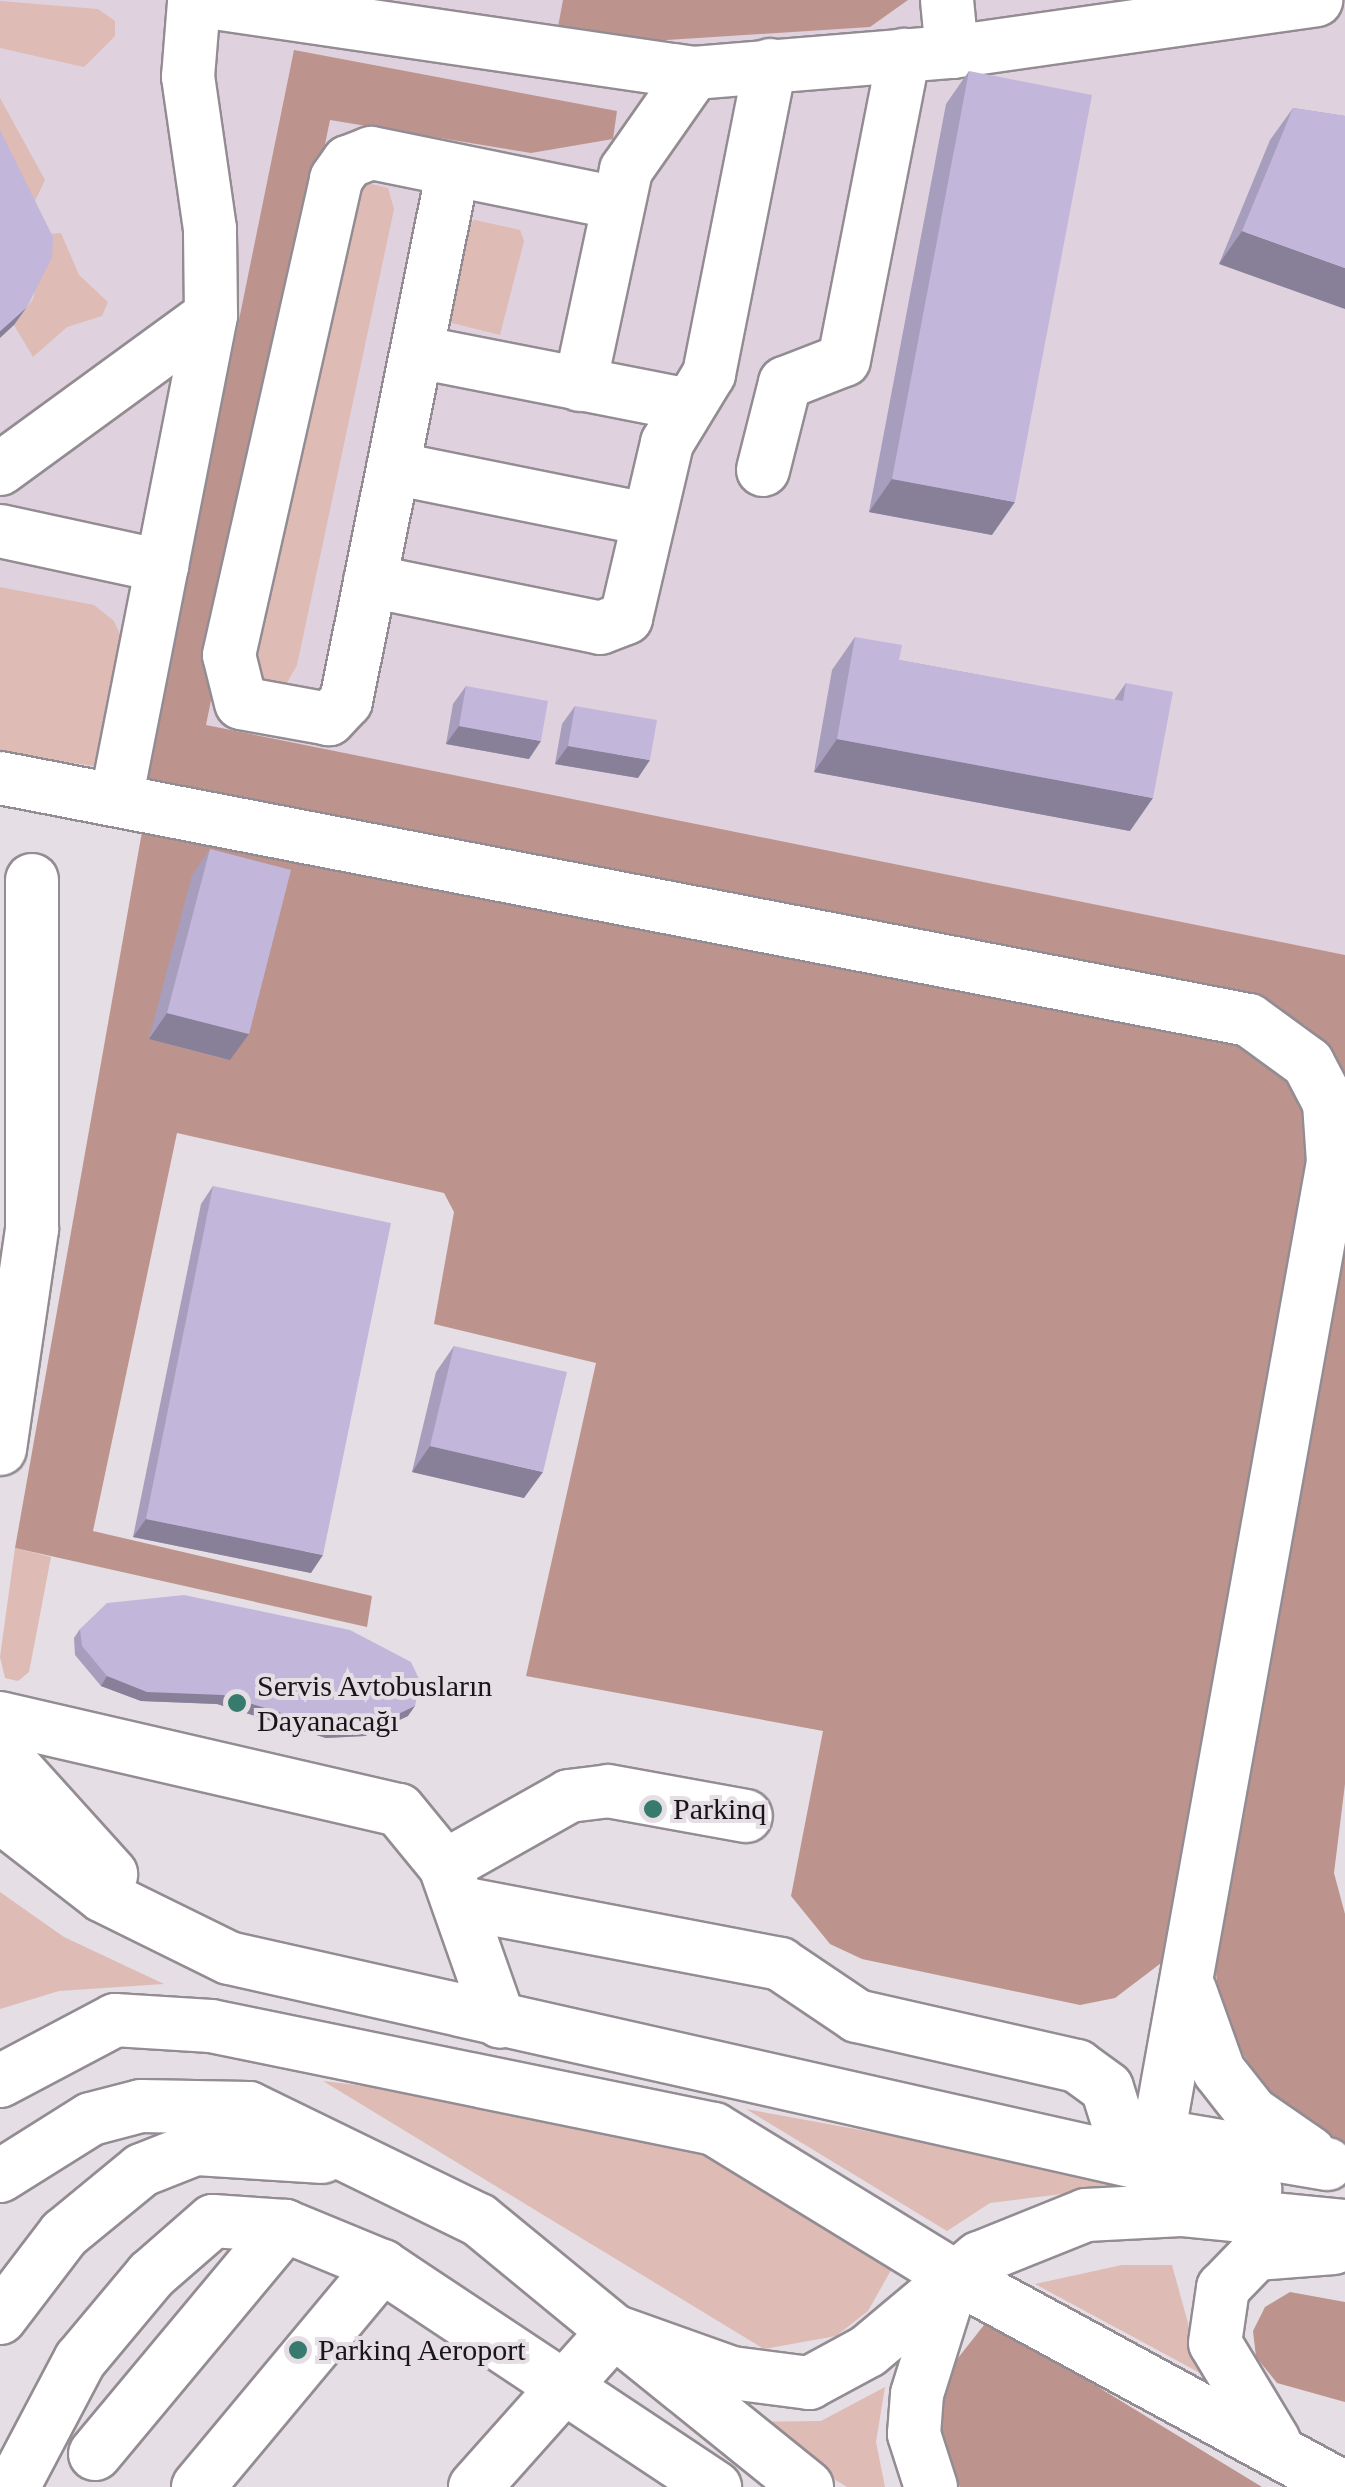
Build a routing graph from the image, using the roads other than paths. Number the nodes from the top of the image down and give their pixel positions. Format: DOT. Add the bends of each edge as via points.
graph roads {
  1 [pos="947,0"];
  2 [pos="1316,0"];
  3 [pos="194,1"];
  4 [pos="928,53"];
  5 [pos="770,65"];
  6 [pos="694,73"];
  7 [pos="453,170"];
  8 [pos="616,203"];
  9 [pos="211,315"];
  10 [pos="418,352"];
  11 [pos="580,385"];
  12 [pos="688,406"];
  13 [pos="393,468"];
  14 [pos="0,469"];
  15 [pos="762,470"];
  16 [pos="648,519"];
  17 [pos="0,531"];
  18 [pos="162,566"];
  19 [pos="370,580"];
  20 [pos="0,778"];
  21 [pos="116,800"];
  22 [pos="32,880"];
  23 [pos="0,1449"];
  24 [pos="0,1718"];
  25 [pos="0,1751"];
  26 [pos="0,1816"];
  27 [pos="746,1816"];
  28 [pos="2,1868"];
  29 [pos="453,1884"];
  30 [pos="1190,1928"];
  31 [pos="174,1934"];
  32 [pos="115,2020"];
  33 [pos="500,2022"];
  34 [pos="0,2046"];
  35 [pos="0,2081"];
  36 [pos="965,2124"];
  37 [pos="1140,2130"];
  38 [pos="367,2168"];
  39 [pos="0,2176"];
  40 [pos="1339,2179"];
  41 [pos="285,2226"];
  42 [pos="1345,2226"];
  43 [pos="1345,2248"];
  44 [pos="382,2266"];
  45 [pos="954,2276"];
  46 [pos="0,2318"];
  47 [pos="614,2331"];
  48 [pos="560,2390"];
  49 [pos="95,2454"];
  50 [pos="1285,2454"];
  51 [pos="12,2487"];
  52 [pos="198,2487"];
  53 [pos="475,2487"];
  54 [pos="715,2487"];
  55 [pos="807,2487"];
  56 [pos="931,2487"];
  57 [pos="1343,2487"];
  1 -- 4 [label="lane"];
  2 -- 4 [label="lane"];
  3 -- 6 [label="lane"];
  3 -- 9 [label="lane" via="188,77 210,229"];
  4 -- 5 [label="lane"];
  4 -- 15 [label="lane" via="844,360 785,383"];
  5 -- 6 [label="lane"];
  5 -- 12 [label="lane" via="716,344"];
  6 -- 8 [label="lane" via="626,170"];
  7 -- 8 [label="lane"];
  7 -- 10 [label="lane"];
  7 -- 19 [label="lane" via="371,152 336,179 229,655 241,703 338,715"];
  8 -- 11 [label="lane"];
  9 -- 14 [label="lane"];
  9 -- 18 [label="lane"];
  10 -- 11 [label="lane"];
  10 -- 13 [label="lane"];
  11 -- 12 [label="lane"];
  12 -- 16 [label="lane" via="667,443"];
  13 -- 16 [label="lane"];
  13 -- 19 [label="lane"];
  16 -- 19 [label="lane" via="633,604 615,626"];
  17 -- 18 [label="lane"];
  18 -- 21 [label="lane"];
  20 -- 21 [label="lane"];
  21 -- 30 [label="lane" via="1249,1020 1308,1062 1329,1103 1332,1162"];
  22 -- 23 [label="lane" via="32,1229"];
  24 -- 29 [label="lane" via="370,1798 420,1825"];
  25 -- 31 [label="lane"];
  26 -- 31 [label="lane" via="50,1862"];
  27 -- 29 [label="lane" via="608,1791 569,1796"];
  28 -- 31 [label="lane" via="105,1919"];
  29 -- 33 [label="lane"];
  29 -- 37 [label="lane" via="780,1964 858,2016 1078,2066 1107,2088"];
  30 -- 37 [label="lane"];
  30 -- 40 [label="lane" via="1190,1991 1219,2071 1252,2114"];
  31 -- 33 [label="lane" via="229,1958"];
  32 -- 34 [label="lane"];
  32 -- 35 [label="lane"];
  32 -- 45 [label="lane" via="271,2034 714,2128"];
  33 -- 36 [label="lane"];
  36 -- 37 [label="lane"];
  36 -- 40 [label="lane"];
  37 -- 40 [label="lane"];
  38 -- 39 [label="lane" via="290,2123 201,2102 91,2119"];
  38 -- 46 [label="lane" via="285,2149 195,2150 142,2170 90,2207"];
  38 -- 47 [label="lane" via="479,2220"];
  41 -- 44 [label="lane"];
  41 -- 49 [label="lane"];
  41 -- 51 [label="lane" via="213,2221 151,2275 80,2360"];
  42 -- 45 [label="lane" via="1181,2210 1086,2215 1031,2232"];
  43 -- 50 [label="lane" via="1256,2254 1222,2288 1215,2343 1235,2388"];
  44 -- 48 [label="lane"];
  44 -- 52 [label="lane"];
  45 -- 47 [label="lane" via="868,2351 808,2383 732,2373"];
  45 -- 50 [label="lane"];
  45 -- 56 [label="lane" via="917,2394 914,2434"];
  47 -- 48 [label="lane"];
  47 -- 55 [label="lane"];
  48 -- 53 [label="lane"];
  48 -- 54 [label="lane"];
  50 -- 57 [label="lane"];
}
